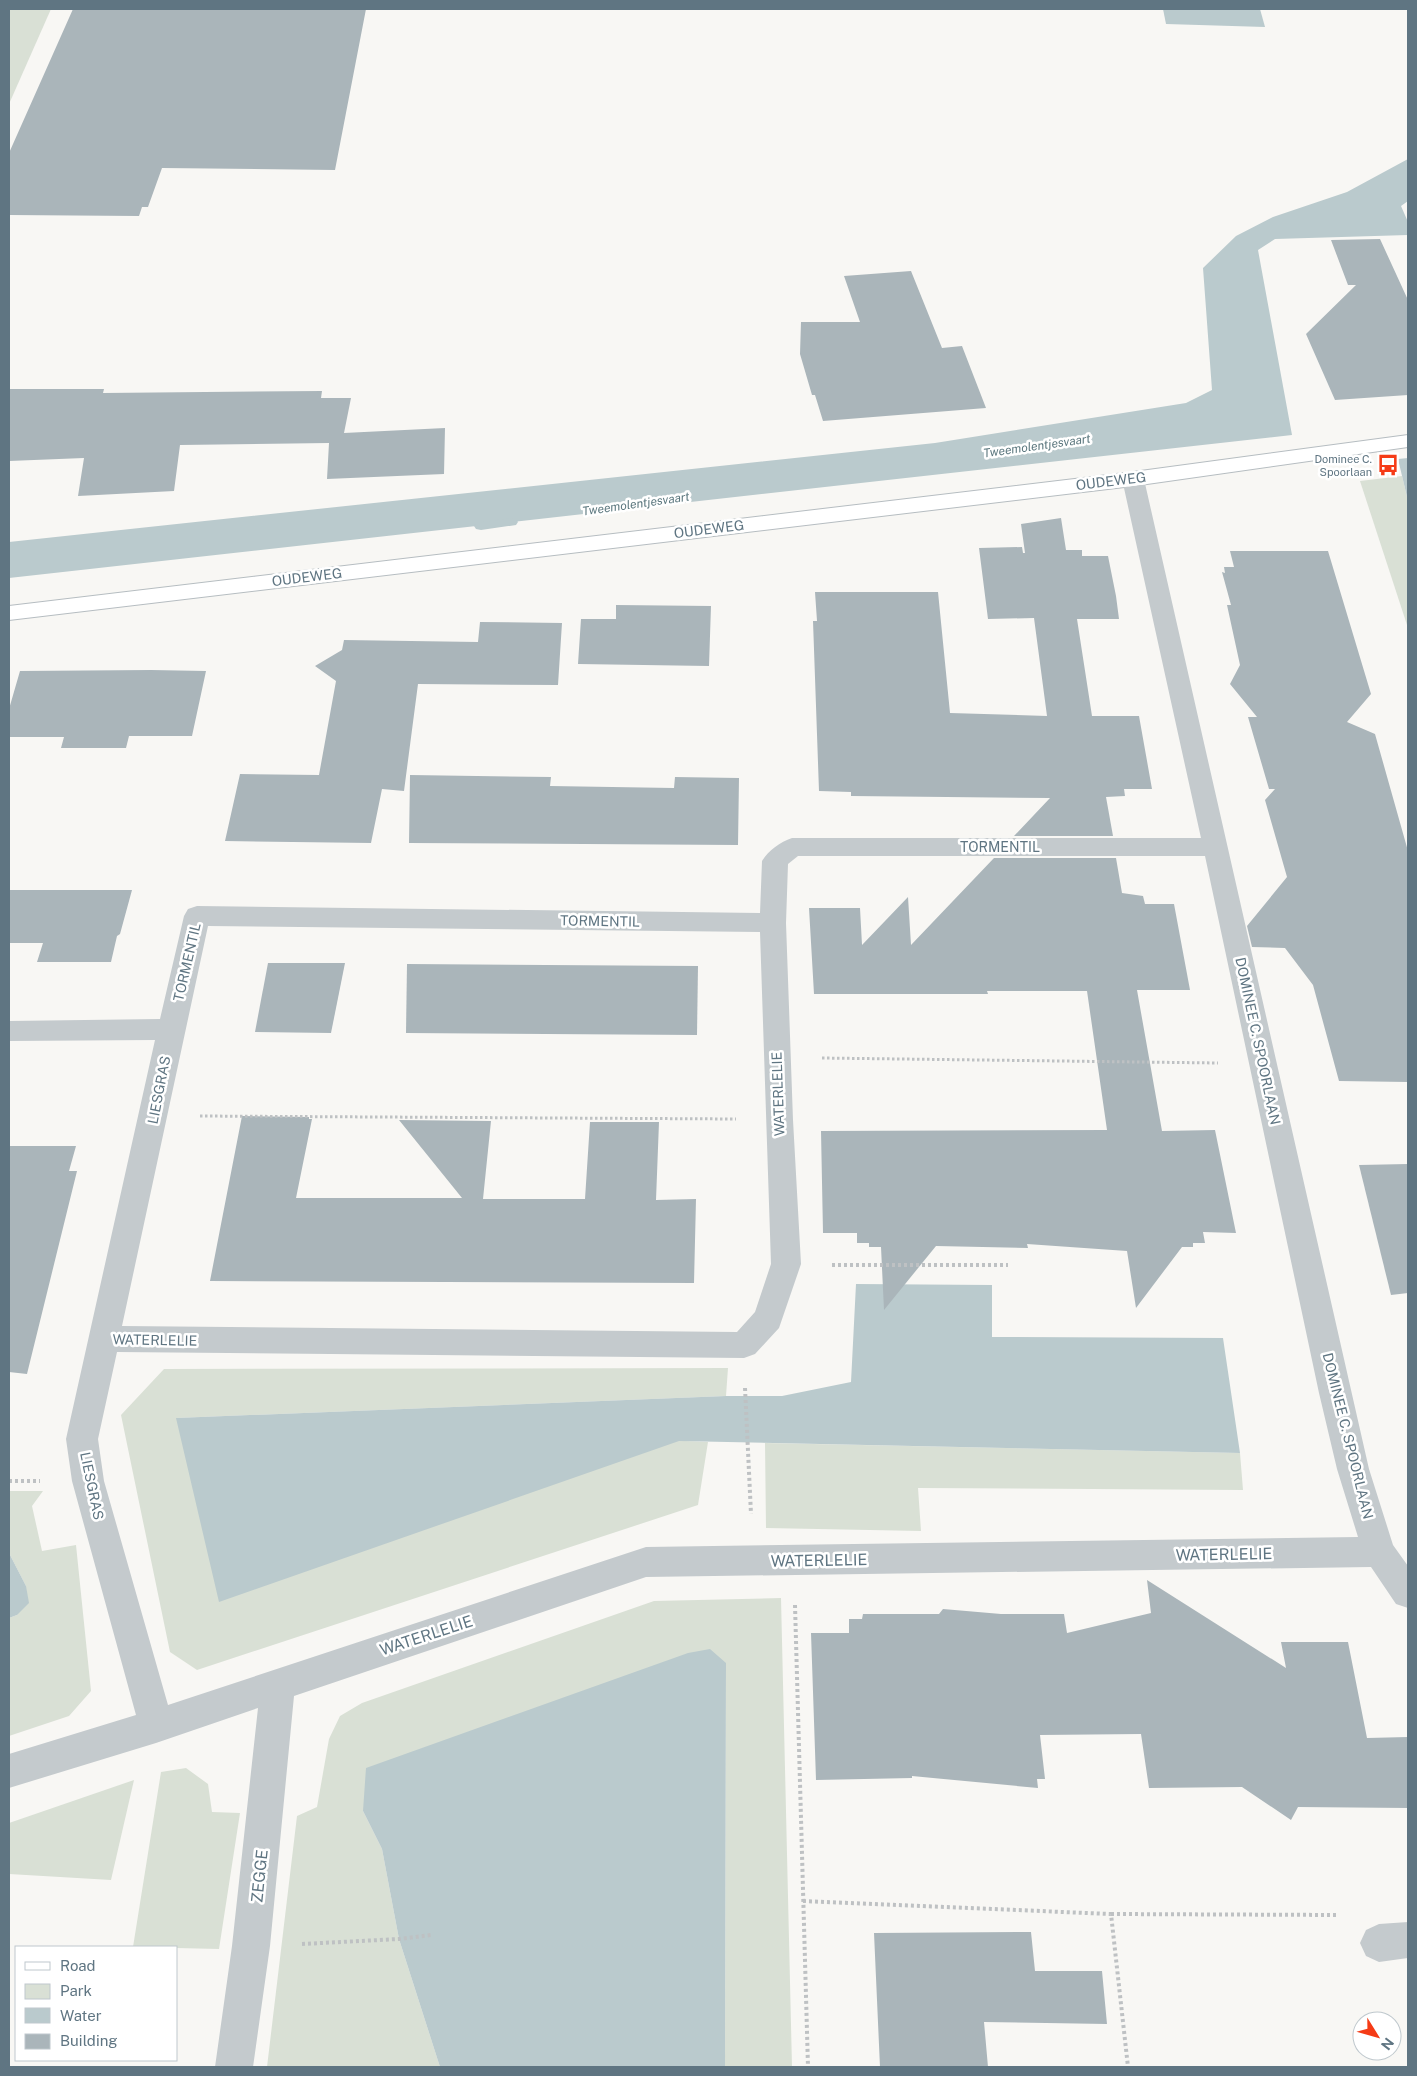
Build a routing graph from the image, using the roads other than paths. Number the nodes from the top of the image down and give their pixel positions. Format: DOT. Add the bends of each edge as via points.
graph roads {
  1 [pos="1408,441"];
  2 [pos="1133,479"];
  3 [pos="9,613"];
  4 [pos="1216,847"];
  5 [pos="773,923"];
  6 [pos="171,1029"];
  7 [pos="9,1031"];
  8 [pos="104,1339"];
  9 [pos="1379,1552"];
  10 [pos="1408,1593"];
  11 [pos="278,1684"];
  12 [pos="156,1726"];
  13 [pos="9,1771"];
  14 [pos="234,2067"];
  1 -- 2 [label="street, OUDEWEG"];
  2 -- 3 [label="street, OUDEWEG"];
  2 -- 4 [label="street, DOMINEE C. SPOORLAAN"];
  4 -- 5 [label="street, TORMENTIL" via="792,847 775,861"];
  4 -- 9 [label="street, DOMINEE C. SPOORLAAN" via="1335,1393 1353,1469"];
  5 -- 6 [label="street, TORMENTIL" via="197,916"];
  5 -- 8 [label="street, WATERLELIE" via="778,1120 786,1264 768,1319 744,1345"];
  6 -- 7 [label="street"];
  6 -- 8 [label="street, LIESGRAS"];
  8 -- 12 [label="street, LIESGRAS" via="82,1439 88,1481"];
  9 -- 10 [label="street, DOMINEE C. SPOORLAAN"];
  9 -- 11 [label="street, WATERLELIE" via="646,1562"];
  11 -- 12 [label="street"];
  11 -- 14 [label="street, ZEGGE" via="251,1946"];
  12 -- 13 [label="street"];
}
